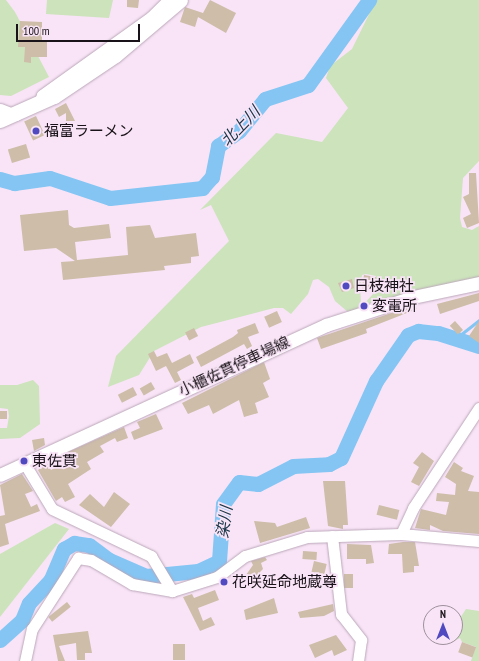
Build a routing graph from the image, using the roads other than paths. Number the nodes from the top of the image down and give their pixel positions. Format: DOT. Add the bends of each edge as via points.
graph roads {
  1 [pos="168,0"];
  2 [pos="180,0"];
  3 [pos="39,103"];
  4 [pos="0,109"];
  5 [pos="16,114"];
  6 [pos="0,120"];
  7 [pos="479,283"];
  8 [pos="479,408"];
  9 [pos="26,466"];
  10 [pos="0,476"];
  11 [pos="401,534"];
  12 [pos="332,536"];
  13 [pos="479,541"];
  14 [pos="171,589"];
  15 [pos="25,661"];
  16 [pos="358,661"];
  1 -- 3 [label="street" via="151,17 42,95"];
  2 -- 3 [label="highway" via="115,55"];
  3 -- 5 [label="highway"];
  4 -- 5 [label="street"];
  5 -- 6 [label="highway"];
  7 -- 9 [label="main road, 小櫃佐貫停車場線" via="414,297 326,325 271,348"];
  8 -- 11 [label="street" via="413,508"];
  9 -- 10 [label="main road, 小櫃佐貫停車場線"];
  9 -- 14 [label="street" via="52,509 100,530 156,560"];
  11 -- 12 [label="street"];
  11 -- 13 [label="street"];
  12 -- 14 [label="street" via="307,537 266,548 245,556 217,577"];
  12 -- 16 [label="street" via="341,614 360,640"];
  14 -- 15 [label="street" via="132,584 91,560 78,558 32,629"];
}
